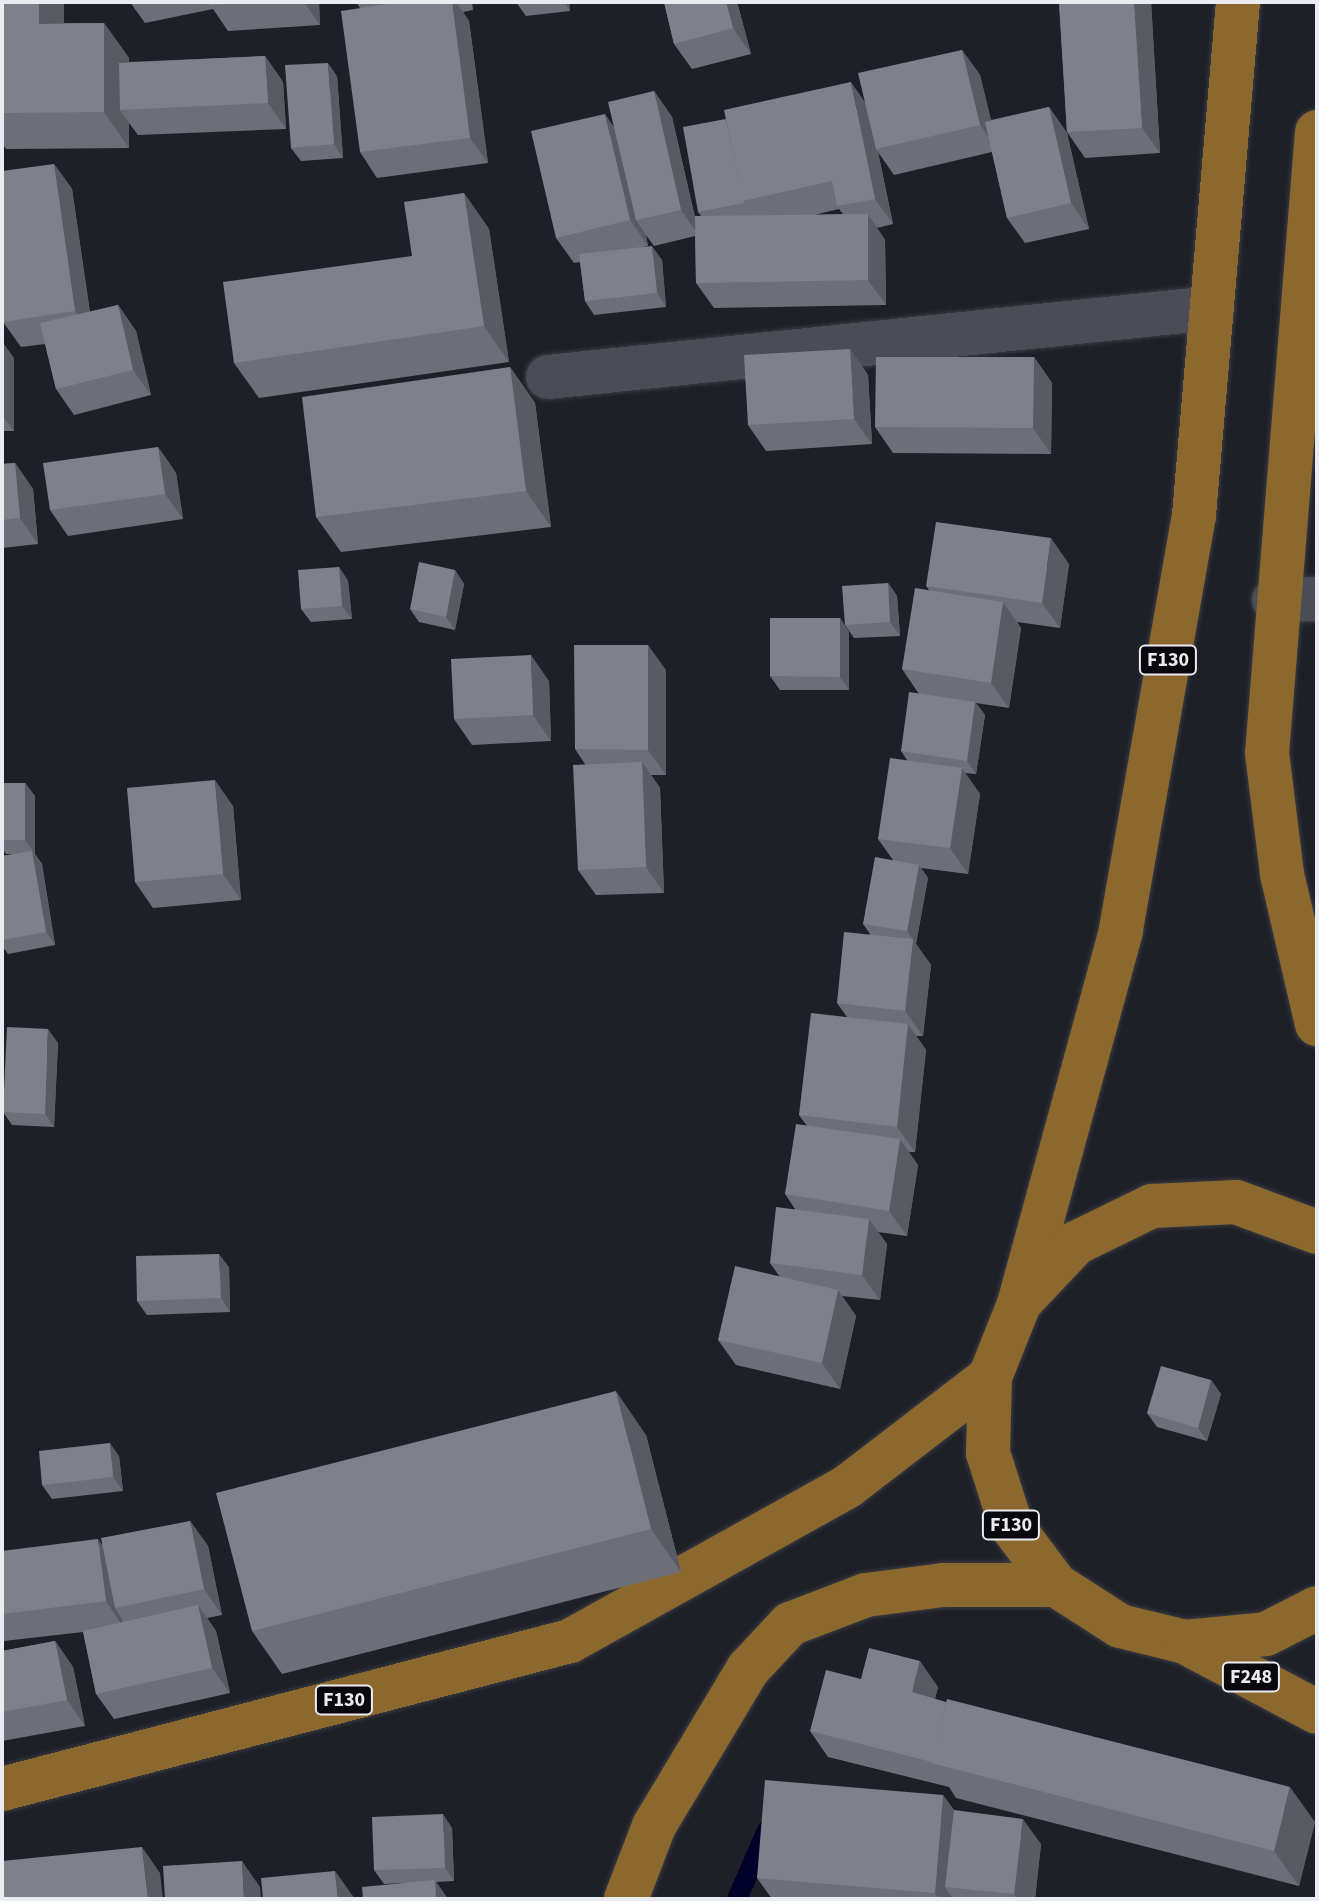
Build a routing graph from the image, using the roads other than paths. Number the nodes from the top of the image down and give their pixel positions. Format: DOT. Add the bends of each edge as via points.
graph roads {
  1 [pos="1238,2"];
  2 [pos="1316,159"];
  3 [pos="1212,308"];
  4 [pos="548,377"];
  5 [pos="1317,599"];
  6 [pos="1274,600"];
  7 [pos="1315,1004"];
  8 [pos="1317,1232"];
  9 [pos="1019,1304"];
  10 [pos="990,1377"];
  11 [pos="1056,1585"];
  12 [pos="1317,1608"];
  13 [pos="1185,1642"];
  14 [pos="1317,1712"];
  15 [pos="2,1789"];
  16 [pos="626,1899"];
  1 -- 3 [label="main road, F130"];
  2 -- 6 [label="main road"];
  3 -- 4 [label="street"];
  3 -- 9 [label="main road, F130" via="1194,515 1121,931"];
  5 -- 6 [label="street"];
  6 -- 7 [label="main road" via="1267,753 1282,874"];
  8 -- 9 [label="main road, F130" via="1236,1202 1152,1206 1076,1243"];
  9 -- 10 [label="main road, F130"];
  10 -- 11 [label="main road, F130" via="988,1453 1011,1525"];
  10 -- 15 [label="main road, F130" via="848,1486 570,1641"];
  11 -- 13 [label="main road, F130" via="1120,1626"];
  11 -- 16 [label="main road" via="943,1585 866,1595 790,1624 748,1669 654,1826"];
  12 -- 13 [label="main road, F130" via="1266,1634"];
  13 -- 14 [label="main road, F248"];
}
